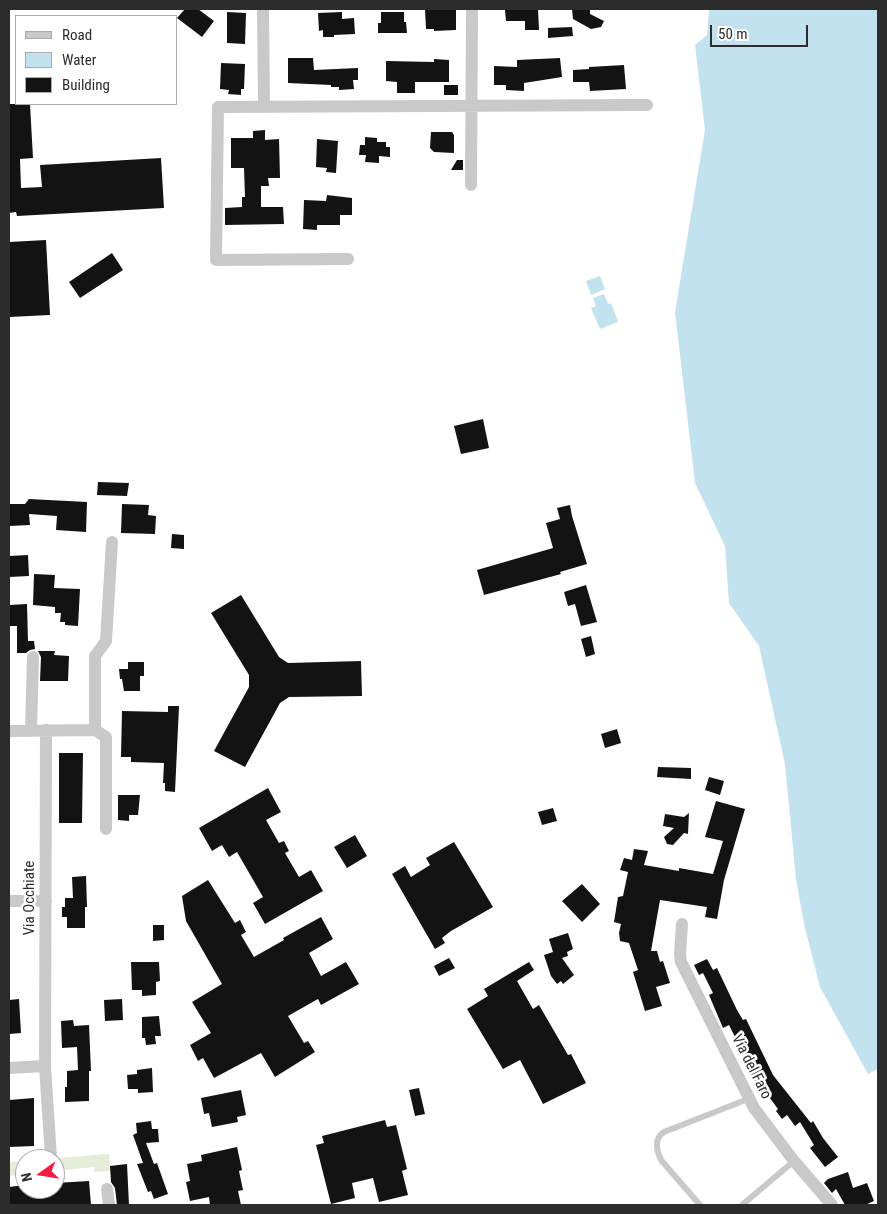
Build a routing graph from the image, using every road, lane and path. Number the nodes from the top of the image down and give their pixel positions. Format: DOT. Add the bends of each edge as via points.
graph roads {
  1 [pos="263,9"];
  2 [pos="472,9"];
  3 [pos="647,105"];
  4 [pos="264,107"];
  5 [pos="472,107"];
  6 [pos="471,185"];
  7 [pos="348,259"];
  8 [pos="112,542"];
  9 [pos="33,657"];
  10 [pos="31,730"];
  11 [pos="46,730"];
  12 [pos="95,730"];
  13 [pos="9,731"];
  14 [pos="106,829"];
  15 [pos="9,901"];
  16 [pos="46,901"];
  17 [pos="682,924"];
  18 [pos="45,1066"];
  19 [pos="9,1068"];
  20 [pos="748,1099"];
  21 [pos="50,1149"];
  22 [pos="794,1161"];
  23 [pos="107,1189"];
  24 [pos="108,1205"];
  25 [pos="700,1205"];
  26 [pos="742,1205"];
  27 [pos="832,1205"];
  1 -- 4 [label="street"];
  2 -- 5 [label="street"];
  3 -- 5 [label="street"];
  4 -- 5 [label="street"];
  4 -- 7 [label="street" via="218,108 216,260"];
  5 -- 6 [label="street"];
  8 -- 12 [label="street" via="106,642 95,656"];
  9 -- 10 [label="street"];
  10 -- 11 [label="street"];
  10 -- 13 [label="street"];
  11 -- 12 [label="street"];
  11 -- 16 [label="street, Via Occhiate"];
  12 -- 14 [label="street" via="106,737"];
  15 -- 16 [label="street"];
  16 -- 18 [label="street, Via Occhiate"];
  17 -- 20 [label="street, Via del Faro" via="681,962"];
  18 -- 19 [label="street"];
  18 -- 21 [label="street, Via Occhiate"];
  20 -- 22 [label="street, Via del Faro"];
  20 -- 25 [label="lane" via="664,1132 656,1140 661,1160"];
  22 -- 26 [label="lane"];
  22 -- 27 [label="street, Via del Faro"];
  23 -- 24 [label="street"];
}
